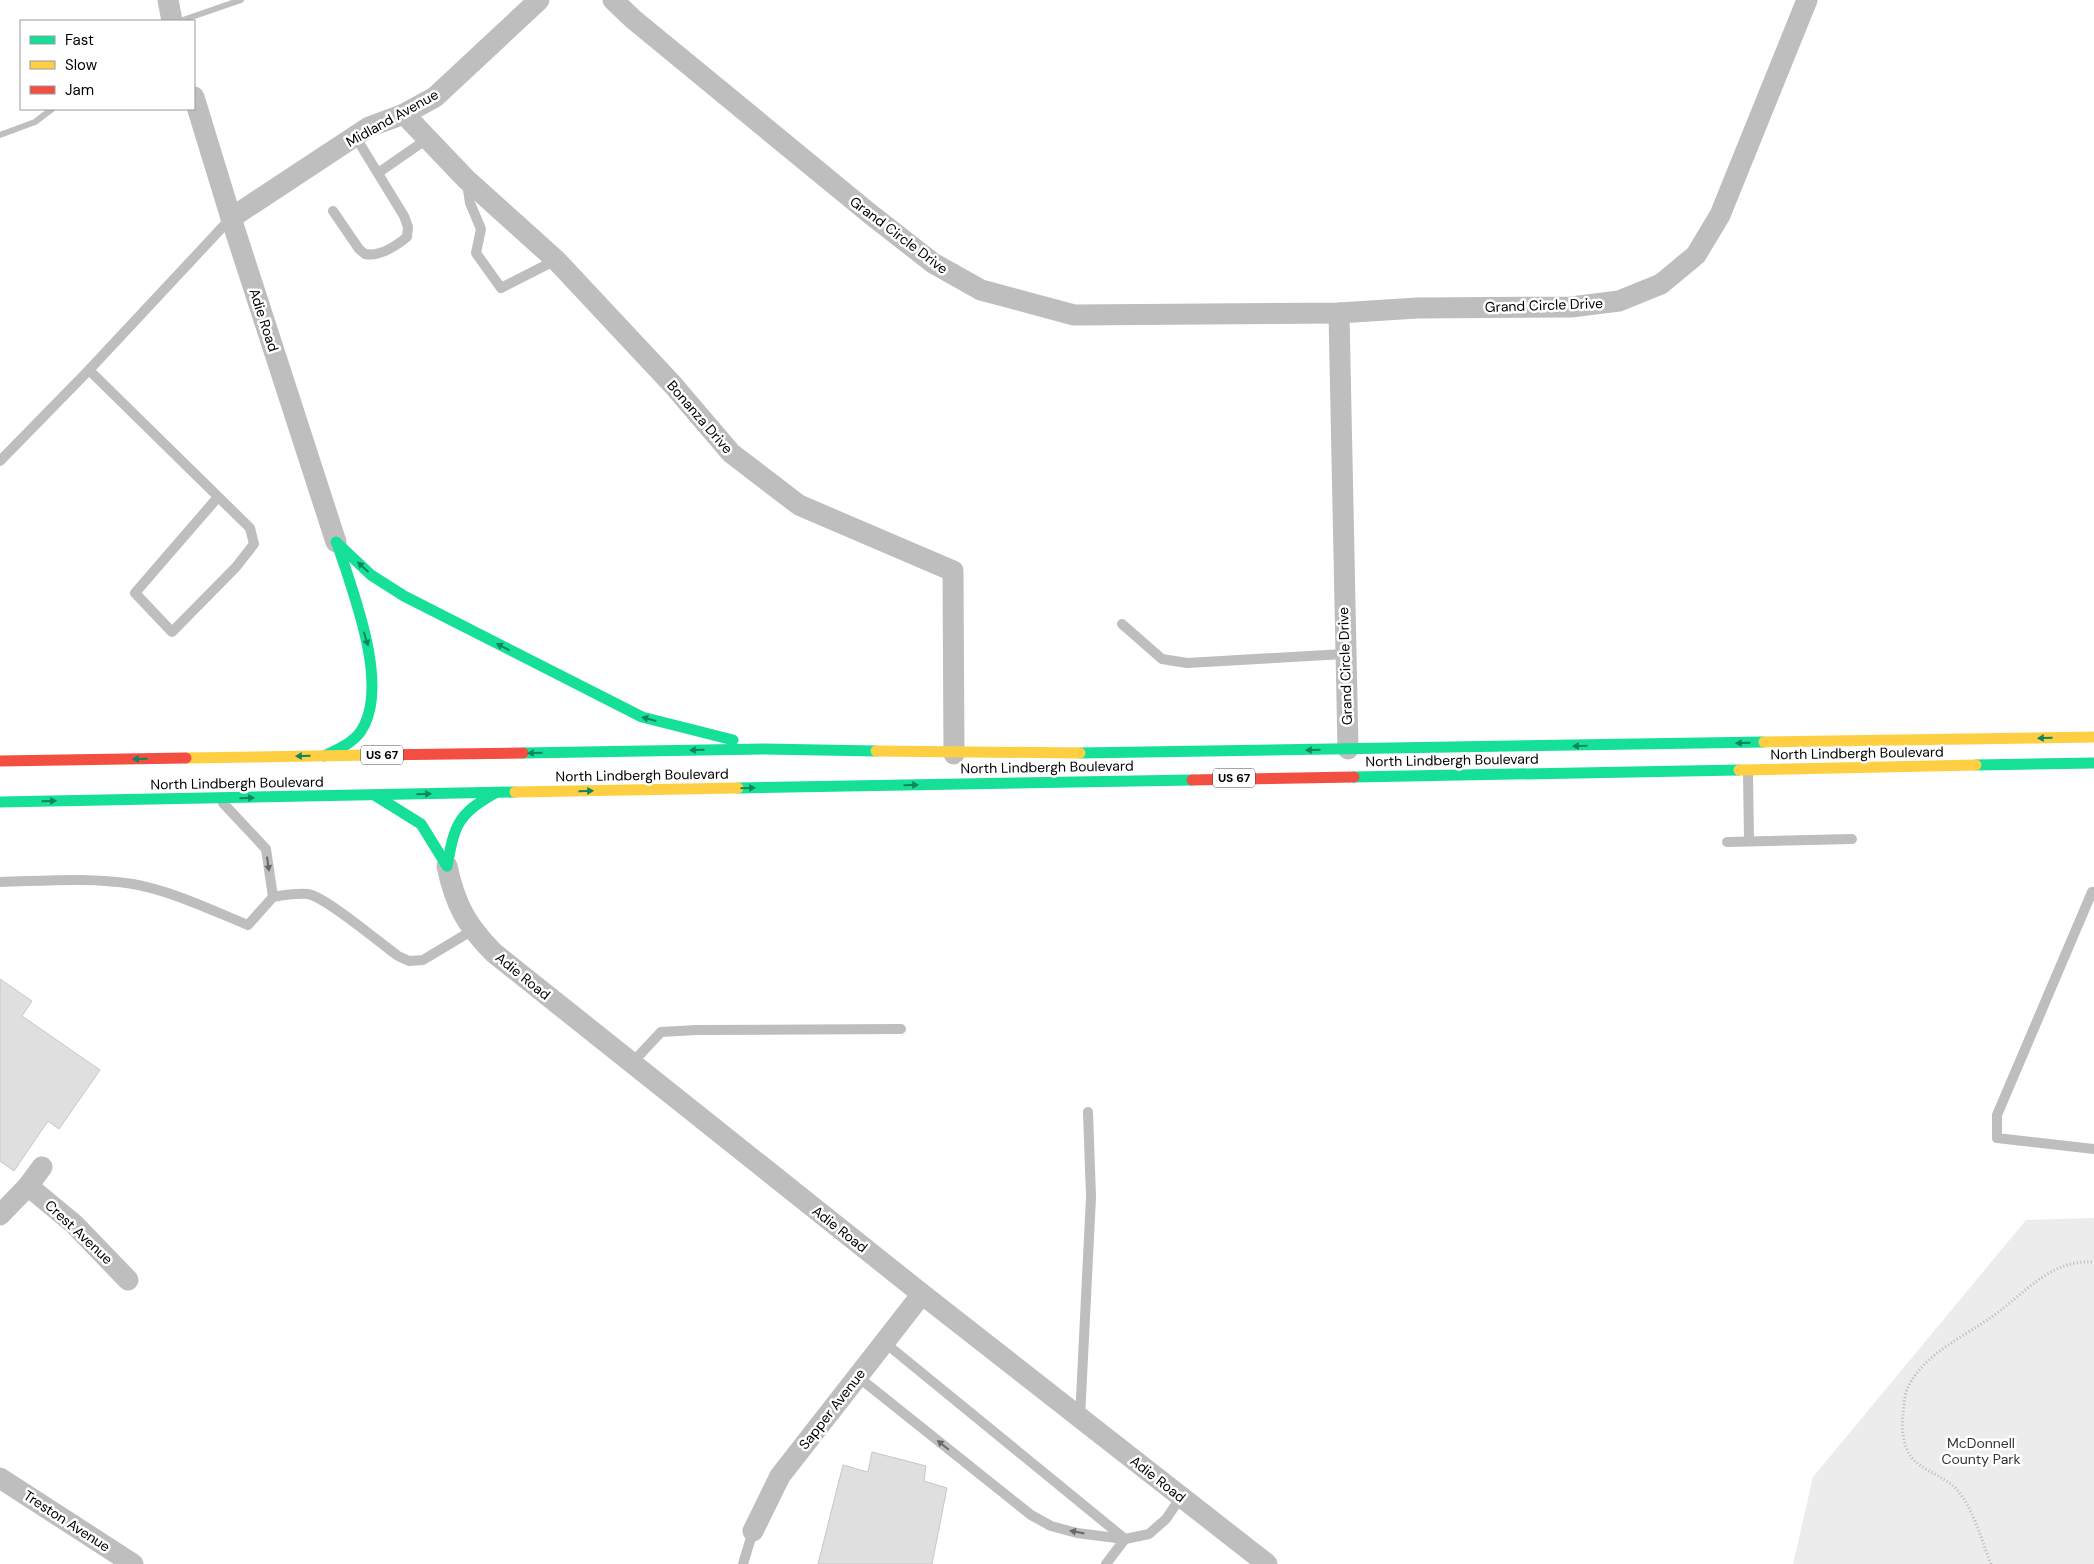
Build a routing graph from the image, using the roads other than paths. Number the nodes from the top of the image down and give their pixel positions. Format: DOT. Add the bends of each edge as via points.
graph roads {
  1 [pos="539,0"];
  2 [pos="613,0"];
  3 [pos="1807,0"];
  4 [pos="195,100"];
  5 [pos="404,114"];
  6 [pos="355,136"];
  7 [pos="427,138"];
  8 [pos="378,173"];
  9 [pos="466,179"];
  10 [pos="333,210"];
  11 [pos="231,218"];
  12 [pos="556,260"];
  13 [pos="1339,312"];
  14 [pos="88,370"];
  15 [pos="0,461"];
  16 [pos="218,497"];
  17 [pos="336,542"];
  18 [pos="1122,624"];
  19 [pos="1344,654"];
  20 [pos="2094,737"];
  21 [pos="764,749"];
  22 [pos="1348,750"];
  23 [pos="954,754"];
  24 [pos="324,756"];
  25 [pos="0,761"];
  26 [pos="2094,763"];
  27 [pos="1748,770"];
  28 [pos="495,793"];
  29 [pos="375,795"];
  30 [pos="219,799"];
  31 [pos="0,802"];
  32 [pos="1852,840"];
  33 [pos="1749,841"];
  34 [pos="1727,842"];
  35 [pos="447,866"];
  36 [pos="0,882"];
  37 [pos="2094,892"];
  38 [pos="273,897"];
  39 [pos="473,930"];
  40 [pos="901,1029"];
  41 [pos="631,1064"];
  42 [pos="1088,1112"];
  43 [pos="2094,1149"];
  44 [pos="42,1167"];
  45 [pos="28,1186"];
  46 [pos="0,1215"];
  47 [pos="128,1280"];
  48 [pos="922,1294"];
  49 [pos="884,1342"];
  50 [pos="857,1376"];
  51 [pos="1080,1419"];
  52 [pos="0,1478"];
  53 [pos="1181,1497"];
  54 [pos="753,1531"];
  55 [pos="1126,1539"];
  56 [pos="133,1564"];
  57 [pos="744,1564"];
  58 [pos="1106,1564"];
  59 [pos="1267,1564"];
  1 -- 5 [label="street, Midland Avenue" via="435,97"];
  2 -- 13 [label="street, Grand Circle Drive" via="869,213 933,263 981,290 1074,315"];
  3 -- 13 [label="street, Grand Circle Drive" via="1720,215 1696,255 1661,284 1620,301 1571,306"];
  4 -- 11 [label="street, Adie Road"];
  5 -- 6 [label="street, Midland Avenue"];
  5 -- 7 [label="street, Bonanza Drive"];
  6 -- 8 [label="lane"];
  6 -- 11 [label="street, Midland Avenue"];
  7 -- 8 [label="lane"];
  7 -- 9 [label="street, Bonanza Drive"];
  8 -- 10 [label="lane" via="404,216 407,237 378,254 365,254"];
  9 -- 12 [label="street, Bonanza Drive"];
  9 -- 12 [label="lane" via="470,203 481,229 476,253 501,288"];
  11 -- 14 [label="lane"];
  11 -- 17 [label="street, Adie Road"];
  12 -- 23 [label="street, Bonanza Drive" via="673,385 731,454 799,505 953,571"];
  13 -- 19 [label="street, Grand Circle Drive"];
  14 -- 15 [label="lane"];
  14 -- 16 [label="lane"];
  16 -- 16 [label="lane" via="250,528 254,544 236,567 172,632 135,593"];
  21 -- 17 [label="highway, one-way" via="642,717 404,596 372,575"];
  17 -- 24 [label="highway, one-way" via="368,647 373,681 370,710 362,730 342,749"];
  18 -- 19 [label="lane" via="1162,659 1186,663"];
  19 -- 22 [label="street, Grand Circle Drive"];
  20 -- 22 [label="highway, North Lindbergh Boulevard / US 67, one-way"];
  21 -- 23 [label="highway, North Lindbergh Boulevard / US 67"];
  21 -- 24 [label="highway, North Lindbergh Boulevard / US 67, one-way"];
  22 -- 23 [label="highway, North Lindbergh Boulevard / US 67, one-way"];
  24 -- 25 [label="highway, North Lindbergh Boulevard / US 67, one-way"];
  26 -- 27 [label="highway, North Lindbergh Boulevard / US 67"];
  28 -- 27 [label="highway, North Lindbergh Boulevard / US 67, one-way"];
  27 -- 33 [label="lane"];
  29 -- 28 [label="highway, North Lindbergh Boulevard / US 67, one-way"];
  28 -- 35 [label="highway" via="471,806 455,824"];
  30 -- 29 [label="highway, North Lindbergh Boulevard / US 67, one-way"];
  29 -- 35 [label="highway" via="421,824"];
  31 -- 30 [label="highway, North Lindbergh Boulevard / US 67, one-way"];
  30 -- 38 [label="lane, one-way" via="266,849"];
  32 -- 33 [label="lane"];
  33 -- 34 [label="lane"];
  35 -- 39 [label="street, Adie Road" via="456,902"];
  36 -- 38 [label="lane" via="74,880 134,885 248,924"];
  37 -- 43 [label="lane" via="1997,1115 1997,1138"];
  38 -- 39 [label="lane" via="309,894 324,901 409,961 423,960"];
  39 -- 41 [label="street, Adie Road" via="494,953"];
  40 -- 41 [label="lane" via="661,1032"];
  41 -- 48 [label="street, Adie Road"];
  42 -- 51 [label="lane" via="1091,1197"];
  44 -- 45 [label="street"];
  45 -- 46 [label="street"];
  45 -- 47 [label="street, Crest Avenue" via="74,1224"];
  48 -- 49 [label="street, Sapper Avenue"];
  48 -- 51 [label="street, Adie Road"];
  49 -- 50 [label="street, Sapper Avenue"];
  49 -- 55 [label="lane"];
  50 -- 54 [label="street, Sapper Avenue" via="780,1476"];
  55 -- 50 [label="lane, one-way" via="1077,1533 1051,1526 1031,1515"];
  51 -- 53 [label="street, Adie Road"];
  52 -- 56 [label="street, Treston Avenue"];
  53 -- 55 [label="lane" via="1166,1519 1149,1534"];
  53 -- 59 [label="street, Adie Road"];
  54 -- 57 [label="lane"];
  55 -- 58 [label="lane"];
}
